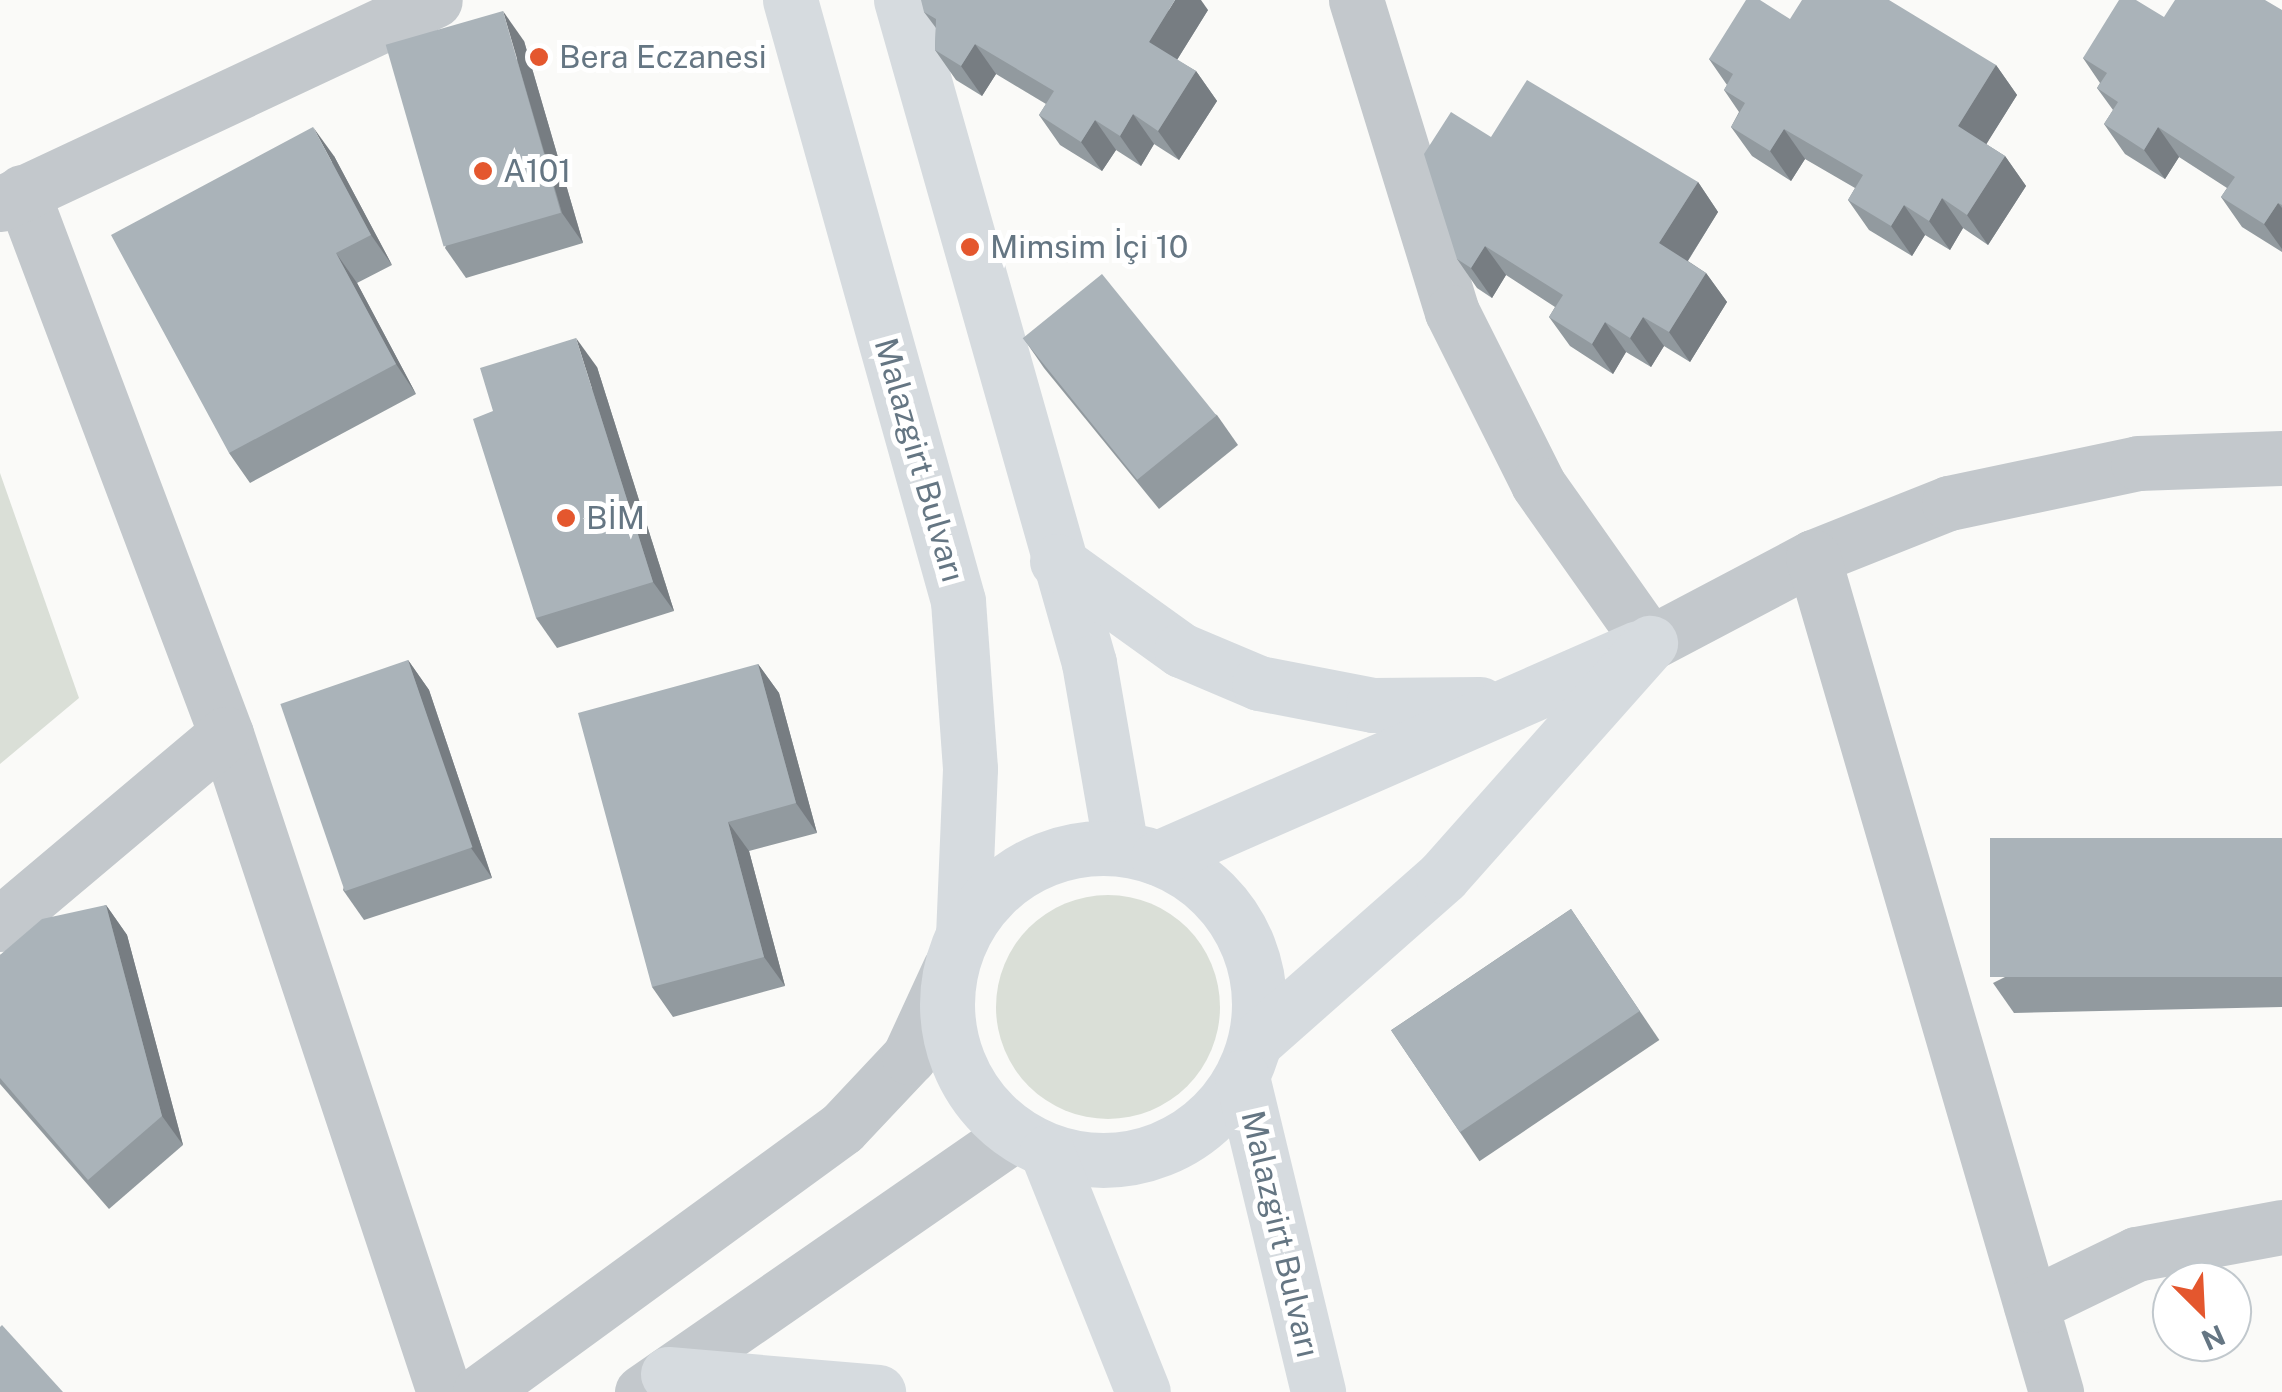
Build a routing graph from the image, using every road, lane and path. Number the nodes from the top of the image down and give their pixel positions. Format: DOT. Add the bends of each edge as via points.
graph roads {
  1 [pos="435,0"];
  2 [pos="790,0"];
  3 [pos="901,0"];
  4 [pos="1356,0"];
  5 [pos="11,198"];
  6 [pos="2282,458"];
  7 [pos="1813,556"];
  8 [pos="1056,561"];
  9 [pos="1650,643"];
  10 [pos="1512,701"];
  11 [pos="226,734"];
  12 [pos="1140,853"];
  13 [pos="0,924"];
  14 [pos="957,950"];
  15 [pos="1249,1058"];
  16 [pos="1031,1143"];
  17 [pos="2282,1226"];
  18 [pos="2031,1305"];
  19 [pos="655,1383"];
  20 [pos="444,1392"];
  21 [pos="480,1392"];
  22 [pos="878,1392"];
  23 [pos="1144,1392"];
  24 [pos="1318,1392"];
  25 [pos="2056,1392"];
  1 -- 5 [label="street"];
  2 -- 14 [label="highway, Malazgirt Bulvarı" via="958,601 970,769"];
  3 -- 8 [label="highway"];
  4 -- 9 [label="street" via="1452,312 1538,484"];
  5 -- 11 [label="street"];
  6 -- 7 [label="street" via="2138,463 2043,479 1949,503"];
  7 -- 9 [label="street"];
  7 -- 18 [label="street"];
  8 -- 10 [label="highway" via="1181,650 1259,683 1373,705"];
  8 -- 12 [label="highway"];
  9 -- 10 [label="highway"];
  9 -- 15 [label="highway" via="1443,876"];
  10 -- 12 [label="highway"];
  11 -- 13 [label="street"];
  11 -- 20 [label="street"];
  12 -- 14 [label="highway" via="1047,858 1013,876"];
  12 -- 15 [label="highway" via="1192,875 1242,931 1260,1003"];
  14 -- 16 [label="highway" via="950,1042 986,1109"];
  14 -- 21 [label="street" via="909,1057 842,1128"];
  15 -- 16 [label="highway" via="1193,1133 1159,1151 1122,1160"];
  15 -- 24 [label="highway, Malazgirt Bulvarı"];
  16 -- 19 [label="street"];
  16 -- 23 [label="highway"];
  17 -- 18 [label="street" via="2136,1254"];
  18 -- 25 [label="street"];
  19 -- 22 [label="highway"];
}
